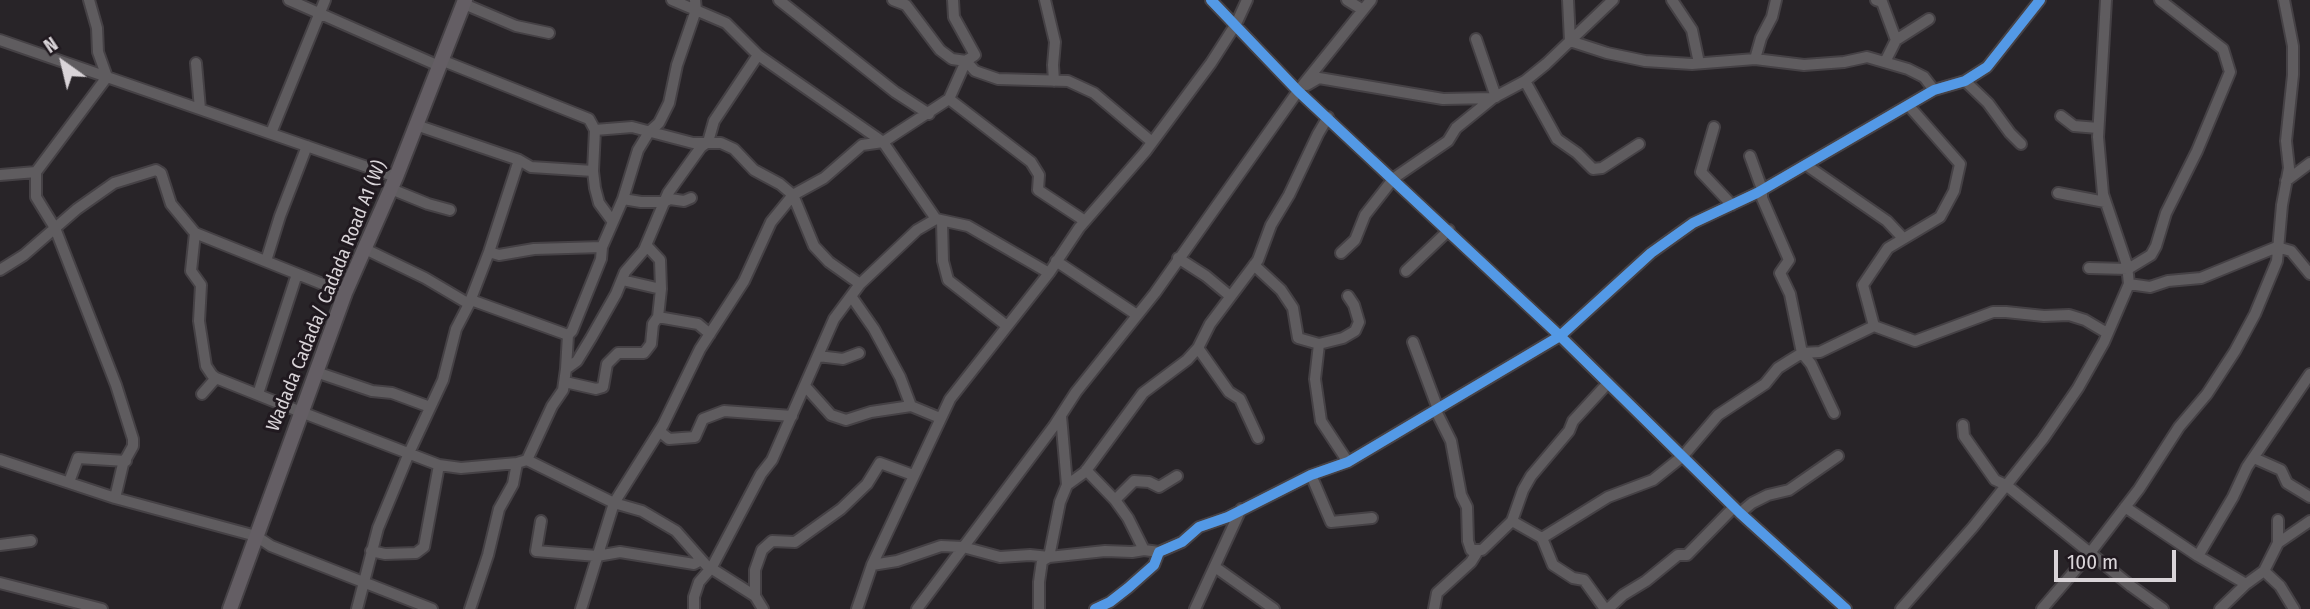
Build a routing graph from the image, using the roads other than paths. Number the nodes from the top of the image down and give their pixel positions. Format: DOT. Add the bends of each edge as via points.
graph roads {
  1 [pos="89,0"];
  2 [pos="289,0"];
  3 [pos="325,0"];
  4 [pos="672,0"];
  5 [pos="779,0"];
  6 [pos="893,0"];
  7 [pos="953,0"];
  8 [pos="1045,0"];
  9 [pos="1211,0"];
  10 [pos="1247,0"];
  11 [pos="1347,0"];
  12 [pos="1371,0"];
  13 [pos="1568,0"];
  14 [pos="1613,0"];
  15 [pos="1672,0"];
  16 [pos="1776,0"];
  17 [pos="2040,0"];
  18 [pos="2106,0"];
  19 [pos="2160,0"];
  20 [pos="2284,0"];
  21 [pos="1880,1"];
  22 [pos="464,2"];
  23 [pos="696,5"];
  24 [pos="1363,10"];
  25 [pos="320,14"];
  26 [pos="1929,19"];
  27 [pos="1236,24"];
  28 [pos="549,33"];
  29 [pos="1476,39"];
  30 [pos="0,40"];
  31 [pos="1896,40"];
  32 [pos="1570,41"];
  33 [pos="758,55"];
  34 [pos="1755,59"];
  35 [pos="966,61"];
  36 [pos="1885,62"];
  37 [pos="196,63"];
  38 [pos="440,63"];
  39 [pos="1699,63"];
  40 [pos="107,78"];
  41 [pos="1054,81"];
  42 [pos="1525,81"];
  43 [pos="1965,81"];
  44 [pos="1298,90"];
  45 [pos="1934,90"];
  46 [pos="1494,97"];
  47 [pos="949,99"];
  48 [pos="1909,106"];
  49 [pos="200,109"];
  50 [pos="929,114"];
  51 [pos="1328,117"];
  52 [pos="2061,117"];
  53 [pos="416,125"];
  54 [pos="1714,127"];
  55 [pos="2098,128"];
  56 [pos="595,130"];
  57 [pos="649,132"];
  58 [pos="271,133"];
  59 [pos="708,142"];
  60 [pos="883,142"];
  61 [pos="1152,142"];
  62 [pos="1639,144"];
  63 [pos="2021,144"];
  64 [pos="307,146"];
  65 [pos="1750,156"];
  66 [pos="519,160"];
  67 [pos="2310,163"];
  68 [pos="1806,165"];
  69 [pos="593,171"];
  70 [pos="36,172"];
  71 [pos="0,176"];
  72 [pos="1394,178"];
  73 [pos="2286,181"];
  74 [pos="393,183"];
  75 [pos="1762,190"];
  76 [pos="2058,193"];
  77 [pos="793,195"];
  78 [pos="691,198"];
  79 [pos="623,199"];
  80 [pos="664,202"];
  81 [pos="2105,202"];
  82 [pos="1732,205"];
  83 [pos="450,210"];
  84 [pos="939,220"];
  85 [pos="1085,221"];
  86 [pos="613,222"];
  87 [pos="55,228"];
  88 [pos="1449,230"];
  89 [pos="195,233"];
  90 [pos="1902,237"];
  91 [pos="646,245"];
  92 [pos="602,247"];
  93 [pos="2277,247"];
  94 [pos="363,248"];
  95 [pos="489,252"];
  96 [pos="1340,253"];
  97 [pos="1178,258"];
  98 [pos="266,261"];
  99 [pos="1056,261"];
  100 [pos="1254,265"];
  101 [pos="2089,268"];
  102 [pos="2128,269"];
  103 [pos="0,270"];
  104 [pos="1406,271"];
  105 [pos="1049,272"];
  106 [pos="297,274"];
  107 [pos="2310,274"];
  108 [pos="622,280"];
  109 [pos="2129,284"];
  110 [pos="860,285"];
  111 [pos="662,289"];
  112 [pos="345,293"];
  113 [pos="851,296"];
  114 [pos="1230,296"];
  115 [pos="1348,296"];
  116 [pos="470,302"];
  117 [pos="1137,315"];
  118 [pos="659,317"];
  119 [pos="1007,326"];
  120 [pos="1874,326"];
  121 [pos="2107,333"];
  122 [pos="710,334"];
  123 [pos="568,335"];
  124 [pos="1560,335"];
  125 [pos="1413,342"];
  126 [pos="1319,344"];
  127 [pos="1198,348"];
  128 [pos="859,353"];
  129 [pos="1802,354"];
  130 [pos="818,356"];
  131 [pos="566,369"];
  132 [pos="316,372"];
  133 [pos="2310,374"];
  134 [pos="216,377"];
  135 [pos="565,382"];
  136 [pos="1608,383"];
  137 [pos="805,386"];
  138 [pos="202,394"];
  139 [pos="258,394"];
  140 [pos="911,406"];
  141 [pos="430,407"];
  142 [pos="1437,410"];
  143 [pos="301,412"];
  144 [pos="1834,413"];
  145 [pos="1061,415"];
  146 [pos="792,416"];
  147 [pos="940,418"];
  148 [pos="1962,425"];
  149 [pos="659,431"];
  150 [pos="1258,438"];
  151 [pos="409,453"];
  152 [pos="1683,456"];
  153 [pos="1838,456"];
  154 [pos="2254,458"];
  155 [pos="0,460"];
  156 [pos="126,461"];
  157 [pos="522,462"];
  158 [pos="1348,462"];
  159 [pos="439,465"];
  160 [pos="1086,470"];
  161 [pos="913,475"];
  162 [pos="1311,475"];
  163 [pos="1177,476"];
  164 [pos="69,482"];
  165 [pos="1067,485"];
  166 [pos="2006,485"];
  167 [pos="2310,497"];
  168 [pos="115,498"];
  169 [pos="1115,500"];
  170 [pos="614,502"];
  171 [pos="2125,508"];
  172 [pos="1241,509"];
  173 [pos="1737,510"];
  174 [pos="1372,518"];
  175 [pos="2278,520"];
  176 [pos="541,521"];
  177 [pos="1512,521"];
  178 [pos="2308,526"];
  179 [pos="256,536"];
  180 [pos="1542,538"];
  181 [pos="31,541"];
  182 [pos="2278,543"];
  183 [pos="0,545"];
  184 [pos="963,547"];
  185 [pos="1144,550"];
  186 [pos="1471,550"];
  187 [pos="371,551"];
  188 [pos="1159,552"];
  189 [pos="2090,553"];
  190 [pos="597,556"];
  191 [pos="2198,556"];
  192 [pos="1049,557"];
  193 [pos="701,560"];
  194 [pos="872,565"];
  195 [pos="1215,567"];
  196 [pos="712,568"];
  197 [pos="2264,571"];
  198 [pos="365,582"];
  199 [pos="0,583"];
  200 [pos="2246,584"];
  201 [pos="755,596"];
  202 [pos="55,597"];
  203 [pos="1610,608"];
  204 [pos="50,609"];
  205 [pos="102,609"];
  206 [pos="230,609"];
  207 [pos="357,609"];
  208 [pos="432,609"];
  209 [pos="470,609"];
  210 [pos="581,609"];
  211 [pos="694,609"];
  212 [pos="763,609"];
  213 [pos="857,609"];
  214 [pos="917,609"];
  215 [pos="1039,609"];
  216 [pos="1095,609"];
  217 [pos="1195,609"];
  218 [pos="1273,609"];
  219 [pos="1434,609"];
  220 [pos="1846,609"];
  221 [pos="1901,609"];
  222 [pos="2042,609"];
  223 [pos="2163,609"];
  224 [pos="2220,609"];
  225 [pos="2294,609"];
  1 -- 40 [label="street"];
  2 -- 25 [label="street"];
  3 -- 25 [label="street"];
  4 -- 23 [label="street"];
  5 -- 50 [label="street"];
  6 -- 35 [label="street" via="906,5 940,50 952,59"];
  7 -- 35 [label="street" via="954,16 975,55"];
  8 -- 41 [label="street" via="1055,43"];
  9 -- 27 [label="street"];
  10 -- 27 [label="street"];
  11 -- 24 [label="street"];
  12 -- 24 [label="street"];
  13 -- 32 [label="street"];
  14 -- 32 [label="street"];
  15 -- 39 [label="street" via="1692,30"];
  16 -- 34 [label="street"];
  17 -- 43 [label="street" via="1987,67"];
  18 -- 55 [label="street"];
  19 -- 102 [label="street" via="2223,49 2230,72 2166,213 2157,246"];
  20 -- 73 [label="street" via="2293,46"];
  21 -- 31 [label="street"];
  22 -- 28 [label="street" via="516,26"];
  22 -- 38 [label="main road, Wadada Cadada/ Cadada Road A1 (W)"];
  23 -- 33 [label="street" via="726,23"];
  23 -- 57 [label="street" via="669,103"];
  24 -- 44 [label="street"];
  25 -- 38 [label="street"];
  25 -- 58 [label="street"];
  26 -- 31 [label="street"];
  27 -- 44 [label="street"];
  27 -- 61 [label="street"];
  29 -- 46 [label="street"];
  30 -- 40 [label="street"];
  31 -- 36 [label="street"];
  32 -- 39 [label="street" via="1645,61"];
  32 -- 42 [label="street"];
  33 -- 59 [label="street" via="714,121"];
  33 -- 60 [label="street"];
  34 -- 36 [label="street" via="1804,65 1867,57"];
  34 -- 39 [label="street"];
  35 -- 41 [label="street" via="975,71 998,79"];
  35 -- 47 [label="street"];
  36 -- 45 [label="street" via="1924,77"];
  37 -- 49 [label="street"];
  38 -- 53 [label="main road, Wadada Cadada/ Cadada Road A1 (W)"];
  38 -- 56 [label="street" via="586,116"];
  40 -- 49 [label="street"];
  40 -- 70 [label="street"];
  41 -- 61 [label="street" via="1068,81 1094,93"];
  42 -- 46 [label="street"];
  42 -- 62 [label="street" via="1557,139 1593,169"];
  43 -- 45 [label="street"];
  43 -- 63 [label="street"];
  44 -- 46 [label="street" via="1319,78 1443,99"];
  44 -- 51 [label="street"];
  44 -- 97 [label="street"];
  45 -- 48 [label="street"];
  46 -- 72 [label="street" via="1456,128 1448,141"];
  47 -- 50 [label="street"];
  47 -- 85 [label="street" via="1031,162 1039,175 1038,190"];
  48 -- 68 [label="street"];
  48 -- 90 [label="street" via="1960,164 1954,191 1940,217"];
  49 -- 58 [label="street"];
  50 -- 60 [label="street"];
  51 -- 72 [label="street"];
  51 -- 100 [label="street"];
  52 -- 55 [label="street" via="2074,126"];
  53 -- 66 [label="street"];
  53 -- 74 [label="main road, Wadada Cadada/ Cadada Road A1 (W)"];
  54 -- 82 [label="street" via="1701,172"];
  55 -- 81 [label="street"];
  56 -- 57 [label="street" via="632,127"];
  56 -- 69 [label="street"];
  57 -- 59 [label="street"];
  57 -- 79 [label="street" via="638,150"];
  58 -- 64 [label="street"];
  59 -- 77 [label="street" via="734,149 754,170"];
  59 -- 80 [label="street"];
  60 -- 77 [label="street" via="862,145 824,178"];
  60 -- 84 [label="street"];
  61 -- 85 [label="street"];
  64 -- 74 [label="street"];
  64 -- 98 [label="street"];
  65 -- 75 [label="street"];
  66 -- 69 [label="street" via="531,167"];
  66 -- 95 [label="street"];
  67 -- 73 [label="street"];
  68 -- 75 [label="street"];
  68 -- 90 [label="street" via="1887,221"];
  69 -- 86 [label="street" via="599,203"];
  70 -- 71 [label="street"];
  70 -- 87 [label="street" via="36,197"];
  72 -- 88 [label="street"];
  72 -- 96 [label="street" via="1365,215 1355,240"];
  73 -- 93 [label="street"];
  74 -- 83 [label="street" via="428,204"];
  74 -- 94 [label="main road, Wadada Cadada/ Cadada Road A1 (W)"];
  75 -- 82 [label="street"];
  75 -- 129 [label="street" via="1789,260 1780,273 1790,294"];
  76 -- 81 [label="street"];
  77 -- 110 [label="street" via="814,246"];
  77 -- 122 [label="street" via="771,222 744,281"];
  78 -- 80 [label="street"];
  79 -- 80 [label="street"];
  79 -- 86 [label="street"];
  80 -- 91 [label="street"];
  81 -- 102 [label="street"];
  82 -- 124 [label="street" via="1693,223 1651,253"];
  84 -- 105 [label="street" via="968,226"];
  84 -- 110 [label="street" via="917,230"];
  84 -- 119 [label="street" via="948,280"];
  85 -- 99 [label="street"];
  86 -- 92 [label="street"];
  87 -- 89 [label="street" via="114,183 156,170 172,204"];
  87 -- 103 [label="street"];
  87 -- 156 [label="street" via="133,439"];
  88 -- 104 [label="street"];
  88 -- 124 [label="street"];
  89 -- 98 [label="street"];
  89 -- 134 [label="street" via="191,271 201,285 199,321 206,366"];
  90 -- 120 [label="street" via="1888,248 1863,285"];
  91 -- 108 [label="street"];
  91 -- 111 [label="street" via="660,260"];
  92 -- 95 [label="street"];
  92 -- 123 [label="street"];
  93 -- 107 [label="street" via="2291,251"];
  93 -- 109 [label="street" via="2201,278 2150,287"];
  93 -- 171 [label="street" via="2277,261 2235,351"];
  94 -- 112 [label="main road, Wadada Cadada/ Cadada Road A1 (W)"];
  94 -- 116 [label="street"];
  95 -- 116 [label="street"];
  97 -- 114 [label="street"];
  97 -- 117 [label="street"];
  98 -- 106 [label="street"];
  99 -- 105 [label="street"];
  99 -- 117 [label="street"];
  100 -- 114 [label="street"];
  100 -- 126 [label="street" via="1293,308 1298,338"];
  101 -- 102 [label="street"];
  102 -- 109 [label="street"];
  105 -- 119 [label="street"];
  106 -- 112 [label="street"];
  106 -- 139 [label="street"];
  108 -- 111 [label="street"];
  108 -- 131 [label="street" via="592,338"];
  109 -- 121 [label="street"];
  110 -- 113 [label="street"];
  111 -- 118 [label="street"];
  112 -- 132 [label="main road, Wadada Cadada/ Cadada Road A1 (W)"];
  113 -- 130 [label="street" via="834,318"];
  113 -- 140 [label="street" via="874,329"];
  114 -- 127 [label="street"];
  115 -- 126 [label="street" via="1359,322 1355,331"];
  116 -- 123 [label="street"];
  116 -- 141 [label="street"];
  117 -- 145 [label="street"];
  118 -- 122 [label="street" via="698,324"];
  118 -- 135 [label="street" via="644,353 618,352 607,364 603,387"];
  119 -- 147 [label="street"];
  120 -- 121 [label="street" via="1915,341 2006,312 2070,314"];
  120 -- 129 [label="street" via="1820,352"];
  121 -- 166 [label="street" via="2071,398"];
  122 -- 149 [label="street"];
  123 -- 131 [label="street"];
  124 -- 136 [label="street"];
  124 -- 142 [label="street"];
  125 -- 142 [label="street"];
  126 -- 158 [label="street" via="1315,379 1321,421"];
  127 -- 150 [label="street" via="1229,392 1240,398"];
  127 -- 160 [label="street" via="1143,393"];
  128 -- 130 [label="street" via="843,359"];
  129 -- 144 [label="street"];
  129 -- 152 [label="street" via="1718,415"];
  130 -- 137 [label="street"];
  131 -- 135 [label="street"];
  132 -- 141 [label="street"];
  132 -- 143 [label="main road, Wadada Cadada/ Cadada Road A1 (W)"];
  133 -- 154 [label="street"];
  134 -- 138 [label="street"];
  134 -- 139 [label="street"];
  135 -- 157 [label="street"];
  136 -- 152 [label="street"];
  136 -- 177 [label="street" via="1531,476"];
  137 -- 140 [label="street" via="831,415 846,420"];
  137 -- 146 [label="street"];
  139 -- 143 [label="street"];
  140 -- 147 [label="street"];
  141 -- 151 [label="street"];
  142 -- 158 [label="street"];
  142 -- 186 [label="street" via="1455,456"];
  143 -- 151 [label="street"];
  143 -- 179 [label="main road, Wadada Cadada/ Cadada Road A1 (W)"];
  145 -- 165 [label="street"];
  145 -- 184 [label="street"];
  146 -- 149 [label="street" via="724,411 703,419 695,437 668,439"];
  146 -- 196 [label="street"];
  147 -- 161 [label="street"];
  148 -- 166 [label="street" via="1964,436 1995,480"];
  149 -- 170 [label="street"];
  151 -- 159 [label="street"];
  151 -- 187 [label="street"];
  152 -- 173 [label="street"];
  152 -- 180 [label="street" via="1653,480 1608,497"];
  153 -- 173 [label="street" via="1789,490"];
  154 -- 167 [label="street" via="2281,470 2287,483"];
  154 -- 191 [label="street"];
  155 -- 164 [label="street"];
  156 -- 164 [label="street" via="78,458"];
  156 -- 168 [label="street"];
  157 -- 159 [label="street" via="461,468"];
  157 -- 170 [label="street"];
  157 -- 209 [label="street" via="499,509"];
  158 -- 162 [label="street"];
  159 -- 187 [label="street" via="424,547 416,553"];
  160 -- 165 [label="street"];
  160 -- 169 [label="street"];
  161 -- 194 [label="street"];
  161 -- 201 [label="street" via="880,463 867,484 841,509 795,542 772,541 762,550 755,570"];
  162 -- 172 [label="street"];
  162 -- 174 [label="street" via="1331,522"];
  163 -- 169 [label="street" via="1159,487 1134,481"];
  164 -- 168 [label="street"];
  165 -- 192 [label="street"];
  166 -- 189 [label="street"];
  166 -- 221 [label="street"];
  168 -- 179 [label="street"];
  169 -- 185 [label="street"];
  170 -- 190 [label="street"];
  170 -- 193 [label="street" via="642,511 676,531"];
  171 -- 189 [label="street"];
  171 -- 191 [label="street"];
  172 -- 188 [label="street" via="1199,527 1182,542"];
  172 -- 195 [label="street"];
  173 -- 203 [label="street" via="1687,555 1678,555"];
  173 -- 220 [label="street"];
  175 -- 182 [label="street"];
  176 -- 190 [label="street" via="536,551"];
  177 -- 180 [label="street"];
  177 -- 186 [label="street" via="1482,550"];
  178 -- 182 [label="street"];
  179 -- 198 [label="street"];
  179 -- 206 [label="main road, Wadada Cadada/ Cadada Road A1 (W)"];
  180 -- 203 [label="street" via="1553,565 1584,580"];
  181 -- 183 [label="street"];
  182 -- 197 [label="street"];
  184 -- 192 [label="street" via="1000,557"];
  184 -- 194 [label="street" via="941,546"];
  184 -- 214 [label="street"];
  185 -- 188 [label="street"];
  185 -- 192 [label="street"];
  186 -- 219 [label="street" via="1476,554 1471,562 1437,593"];
  187 -- 198 [label="street"];
  188 -- 216 [label="street" via="1153,565 1128,588"];
  189 -- 222 [label="street"];
  189 -- 223 [label="street"];
  190 -- 193 [label="street" via="620,552 694,564"];
  190 -- 210 [label="street"];
  191 -- 200 [label="street"];
  192 -- 215 [label="street" via="1042,561"];
  193 -- 196 [label="street"];
  194 -- 213 [label="street"];
  195 -- 217 [label="street"];
  195 -- 218 [label="street"];
  196 -- 201 [label="street"];
  196 -- 211 [label="street" via="699,582"];
  197 -- 200 [label="street"];
  197 -- 225 [label="street"];
  198 -- 207 [label="street"];
  198 -- 208 [label="street"];
  199 -- 202 [label="street"];
  200 -- 224 [label="street"];
  201 -- 212 [label="street"];
  202 -- 204 [label="street"];
  202 -- 205 [label="street"];
}
